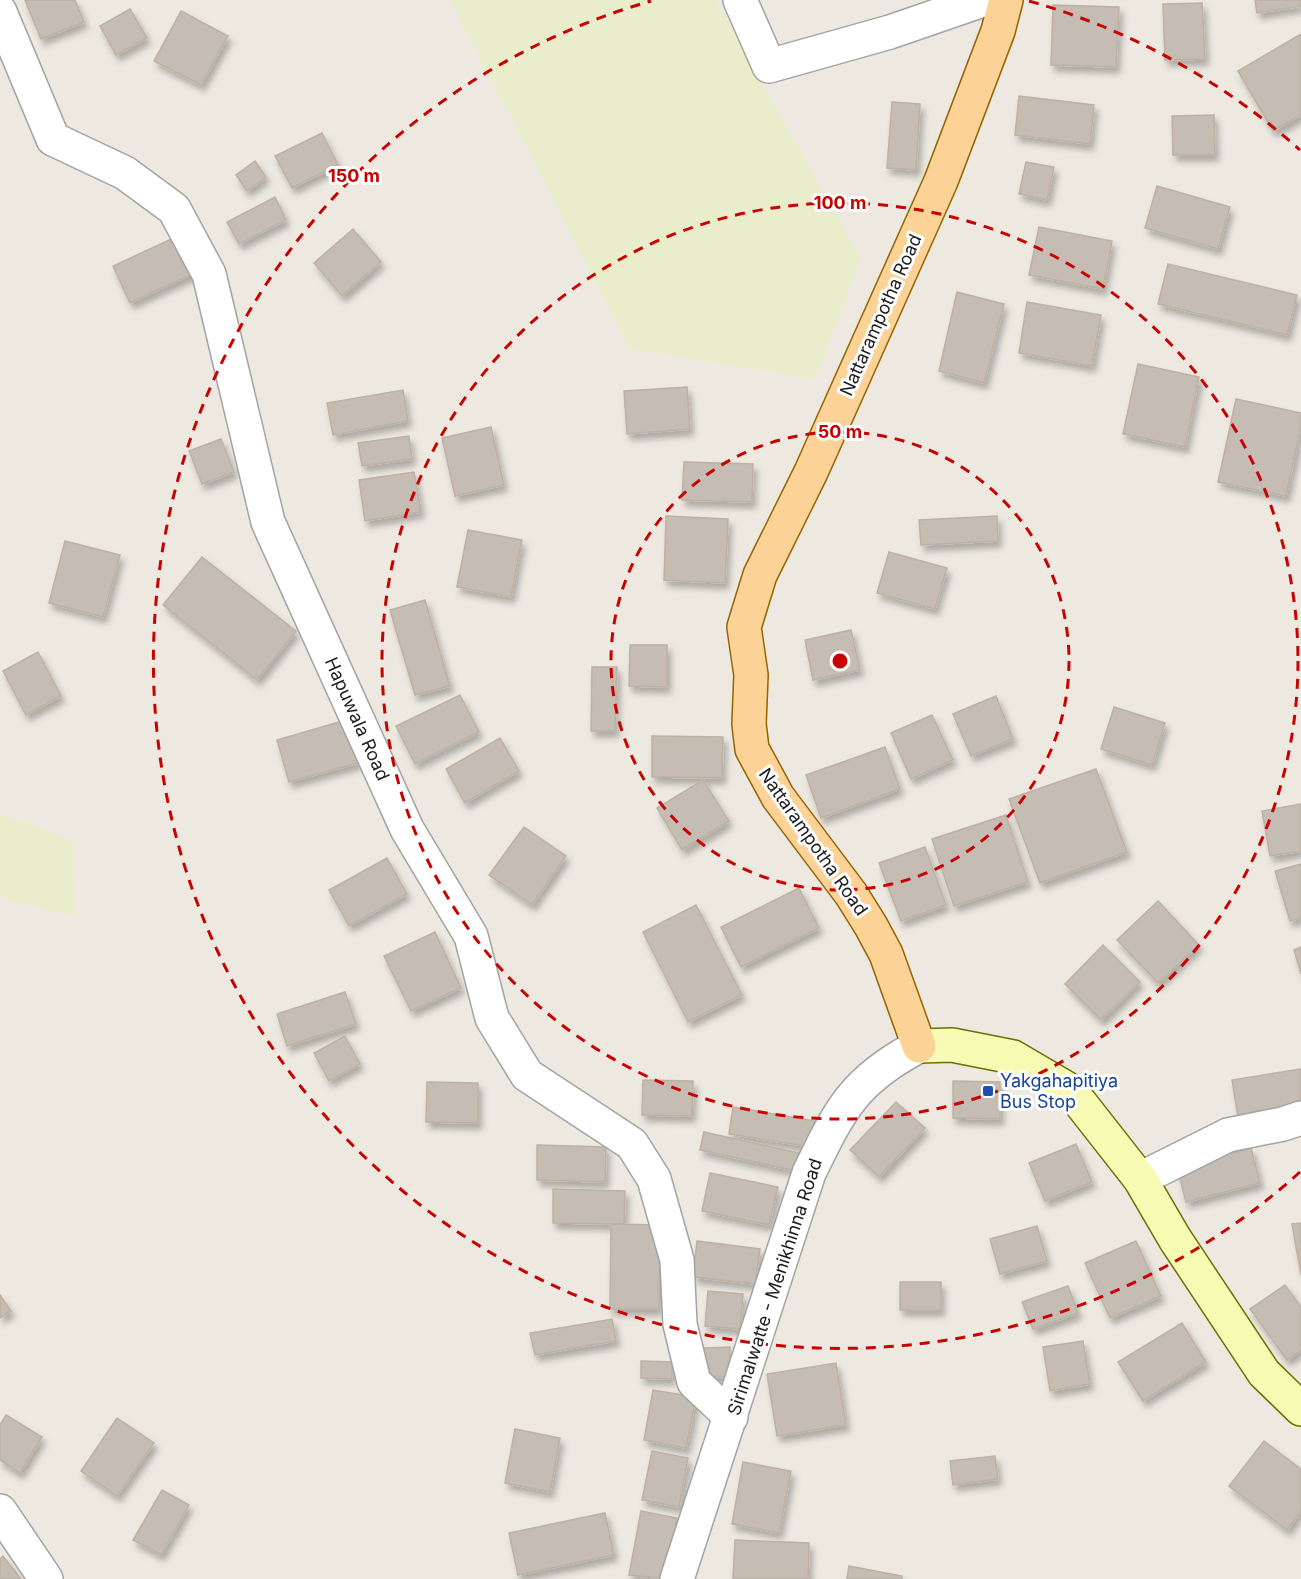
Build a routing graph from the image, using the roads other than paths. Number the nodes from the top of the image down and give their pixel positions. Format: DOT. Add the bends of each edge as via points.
graph roads {
  1 [pos="740,0"];
  2 [pos="983,0"];
  3 [pos="1006,0"];
  4 [pos="0,12"];
  5 [pos="919,1046"];
  6 [pos="1301,1118"];
  7 [pos="1140,1179"];
  8 [pos="1301,1409"];
  9 [pos="731,1417"];
  10 [pos="0,1511"];
  11 [pos="46,1579"];
  12 [pos="677,1579"];
  1 -- 2 [label="street" via="769,66 890,32"];
  3 -- 5 [label="main road, Nattarampotha Road" via="941,181 811,472 760,575 744,627 752,749 778,797 871,926"];
  4 -- 9 [label="street, Hapuwala Road" via="53,139 125,174 174,209 209,274 268,522 408,829 471,936 492,1018 527,1075 632,1144 654,1179 677,1260 680,1324 694,1382"];
  5 -- 7 [label="main road" via="981,1049 1013,1057 1045,1074 1071,1091"];
  5 -- 9 [label="street, Sirimalwatte - Menikhinna Road" via="869,1077 834,1122 809,1173"];
  6 -- 7 [label="street" via="1228,1135"];
  7 -- 8 [label="main road" via="1264,1373"];
  9 -- 12 [label="street, Sirimalwatte - Menikhinna Road"];
  10 -- 11 [label="street"];
}
